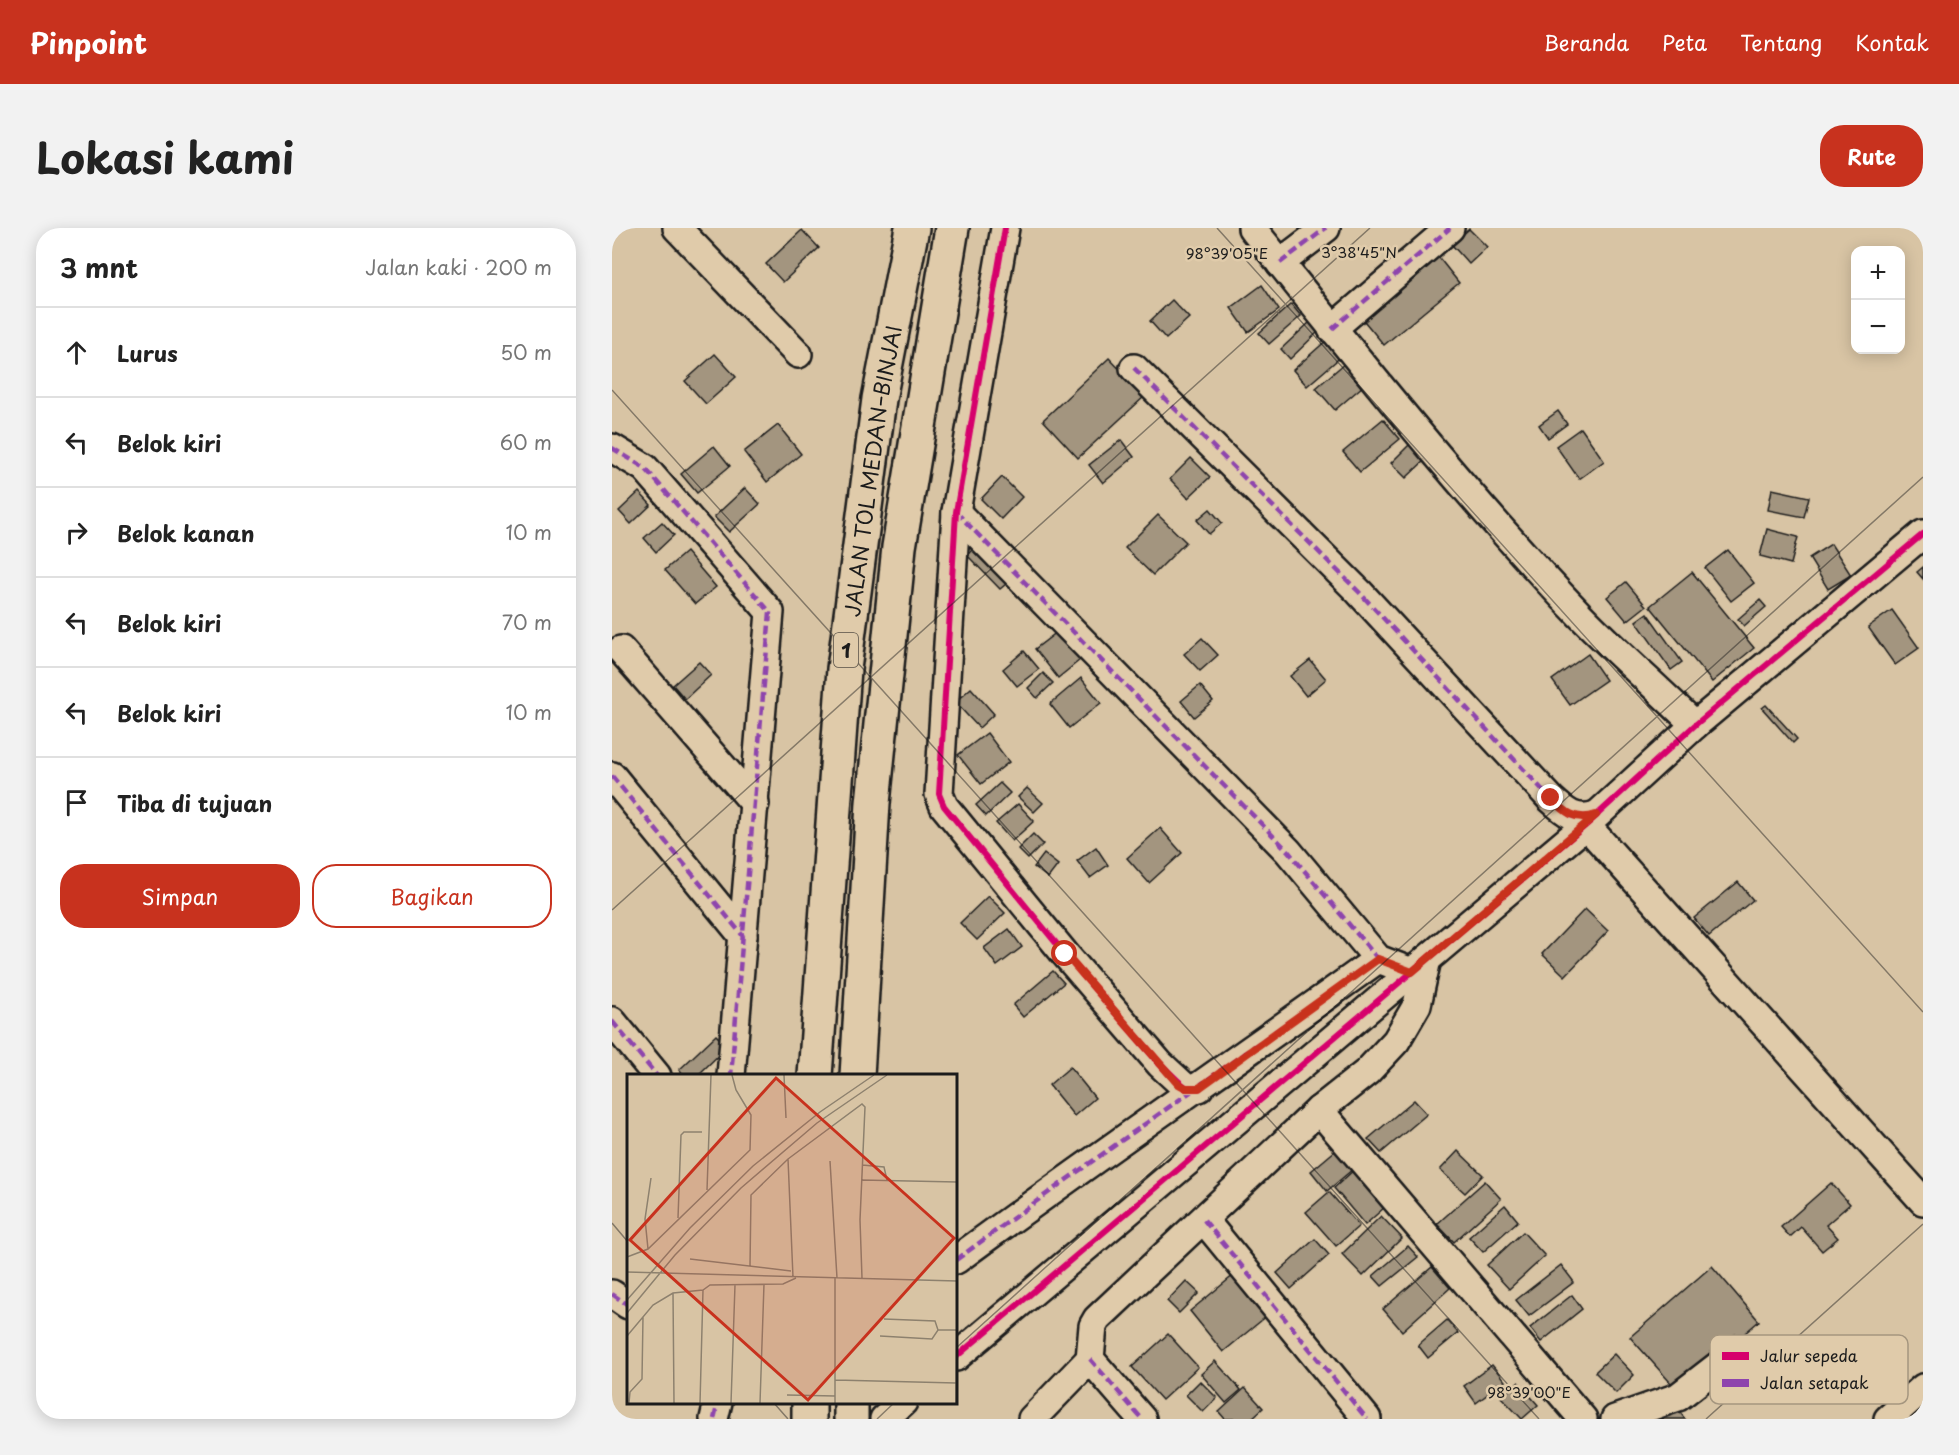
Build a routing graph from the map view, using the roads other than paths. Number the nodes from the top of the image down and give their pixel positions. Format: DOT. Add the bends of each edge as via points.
graph roads {
  1 [pos="677,228"];
  2 [pos="912,228"];
  3 [pos="952,228"];
  4 [pos="1005,228"];
  5 [pos="1252,228"];
  6 [pos="1326,228"];
  7 [pos="1440,231"];
  8 [pos="1280,263"];
  9 [pos="1332,329"];
  10 [pos="798,354"];
  11 [pos="1134,368"];
  12 [pos="612,448"];
  13 [pos="956,512"];
  14 [pos="1923,534"];
  15 [pos="621,650"];
  16 [pos="1695,725"];
  17 [pos="612,776"];
  18 [pos="755,804"];
  19 [pos="1591,820"];
  20 [pos="742,936"];
  21 [pos="1378,959"];
  22 [pos="1419,966"];
  23 [pos="612,1021"];
  24 [pos="655,1074"];
  25 [pos="731,1074"];
  26 [pos="815,1074"];
  27 [pos="857,1074"];
  28 [pos="1199,1088"];
  29 [pos="1319,1110"];
  30 [pos="1923,1201"];
  31 [pos="1204,1220"];
  32 [pos="957,1259"];
  33 [pos="612,1294"];
  34 [pos="627,1304"];
  35 [pos="957,1356"];
  36 [pos="1090,1359"];
  37 [pos="1710,1372"];
  38 [pos="1923,1388"];
  39 [pos="1908,1401"];
  40 [pos="718,1404"];
  41 [pos="901,1404"];
  42 [pos="1905,1404"];
  43 [pos="714,1419"];
  44 [pos="884,1419"];
  45 [pos="1032,1419"];
  46 [pos="1142,1419"];
  47 [pos="1367,1419"];
  48 [pos="1583,1419"];
  49 [pos="1615,1419"];
  50 [pos="1888,1419"];
  1 -- 10 [label="street"];
  2 -- 26 [label="highway, JALAN TOL MEDAN–BINJAI / 1" via="879,399 844,669"];
  3 -- 27 [label="highway, JALAN TOL MEDAN–BINJAI / 1" via="899,548 873,803"];
  4 -- 13 [label="street"];
  5 -- 8 [label="street"];
  6 -- 8 [label="street"];
  7 -- 9 [label="street"];
  8 -- 9 [label="street"];
  9 -- 16 [label="street" via="1581,616"];
  11 -- 19 [label="street" via="1359,592 1551,798 1572,816"];
  12 -- 18 [label="street" via="645,468 770,612"];
  13 -- 21 [label="street" via="1288,851"];
  13 -- 28 [label="street" via="939,794 944,806 1160,1064 1186,1088"];
  14 -- 16 [label="street"];
  15 -- 18 [label="street"];
  16 -- 19 [label="street"];
  17 -- 20 [label="street"];
  18 -- 20 [label="street"];
  19 -- 22 [label="street"];
  19 -- 30 [label="street"];
  20 -- 25 [label="street"];
  21 -- 22 [label="street"];
  21 -- 28 [label="street"];
  22 -- 29 [label="street" via="1417,1005 1396,1041 1367,1072"];
  22 -- 35 [label="street"];
  23 -- 24 [label="street"];
  28 -- 32 [label="street" via="1093,1159"];
  29 -- 31 [label="street"];
  29 -- 48 [label="street"];
  31 -- 36 [label="street" via="1097,1319"];
  31 -- 47 [label="street"];
  33 -- 34 [label="street"];
  36 -- 45 [label="street"];
  36 -- 46 [label="street"];
  37 -- 49 [label="street" via="1678,1397"];
  38 -- 39 [label="street"];
  40 -- 43 [label="street"];
  41 -- 44 [label="street"];
  42 -- 50 [label="street"];
}
